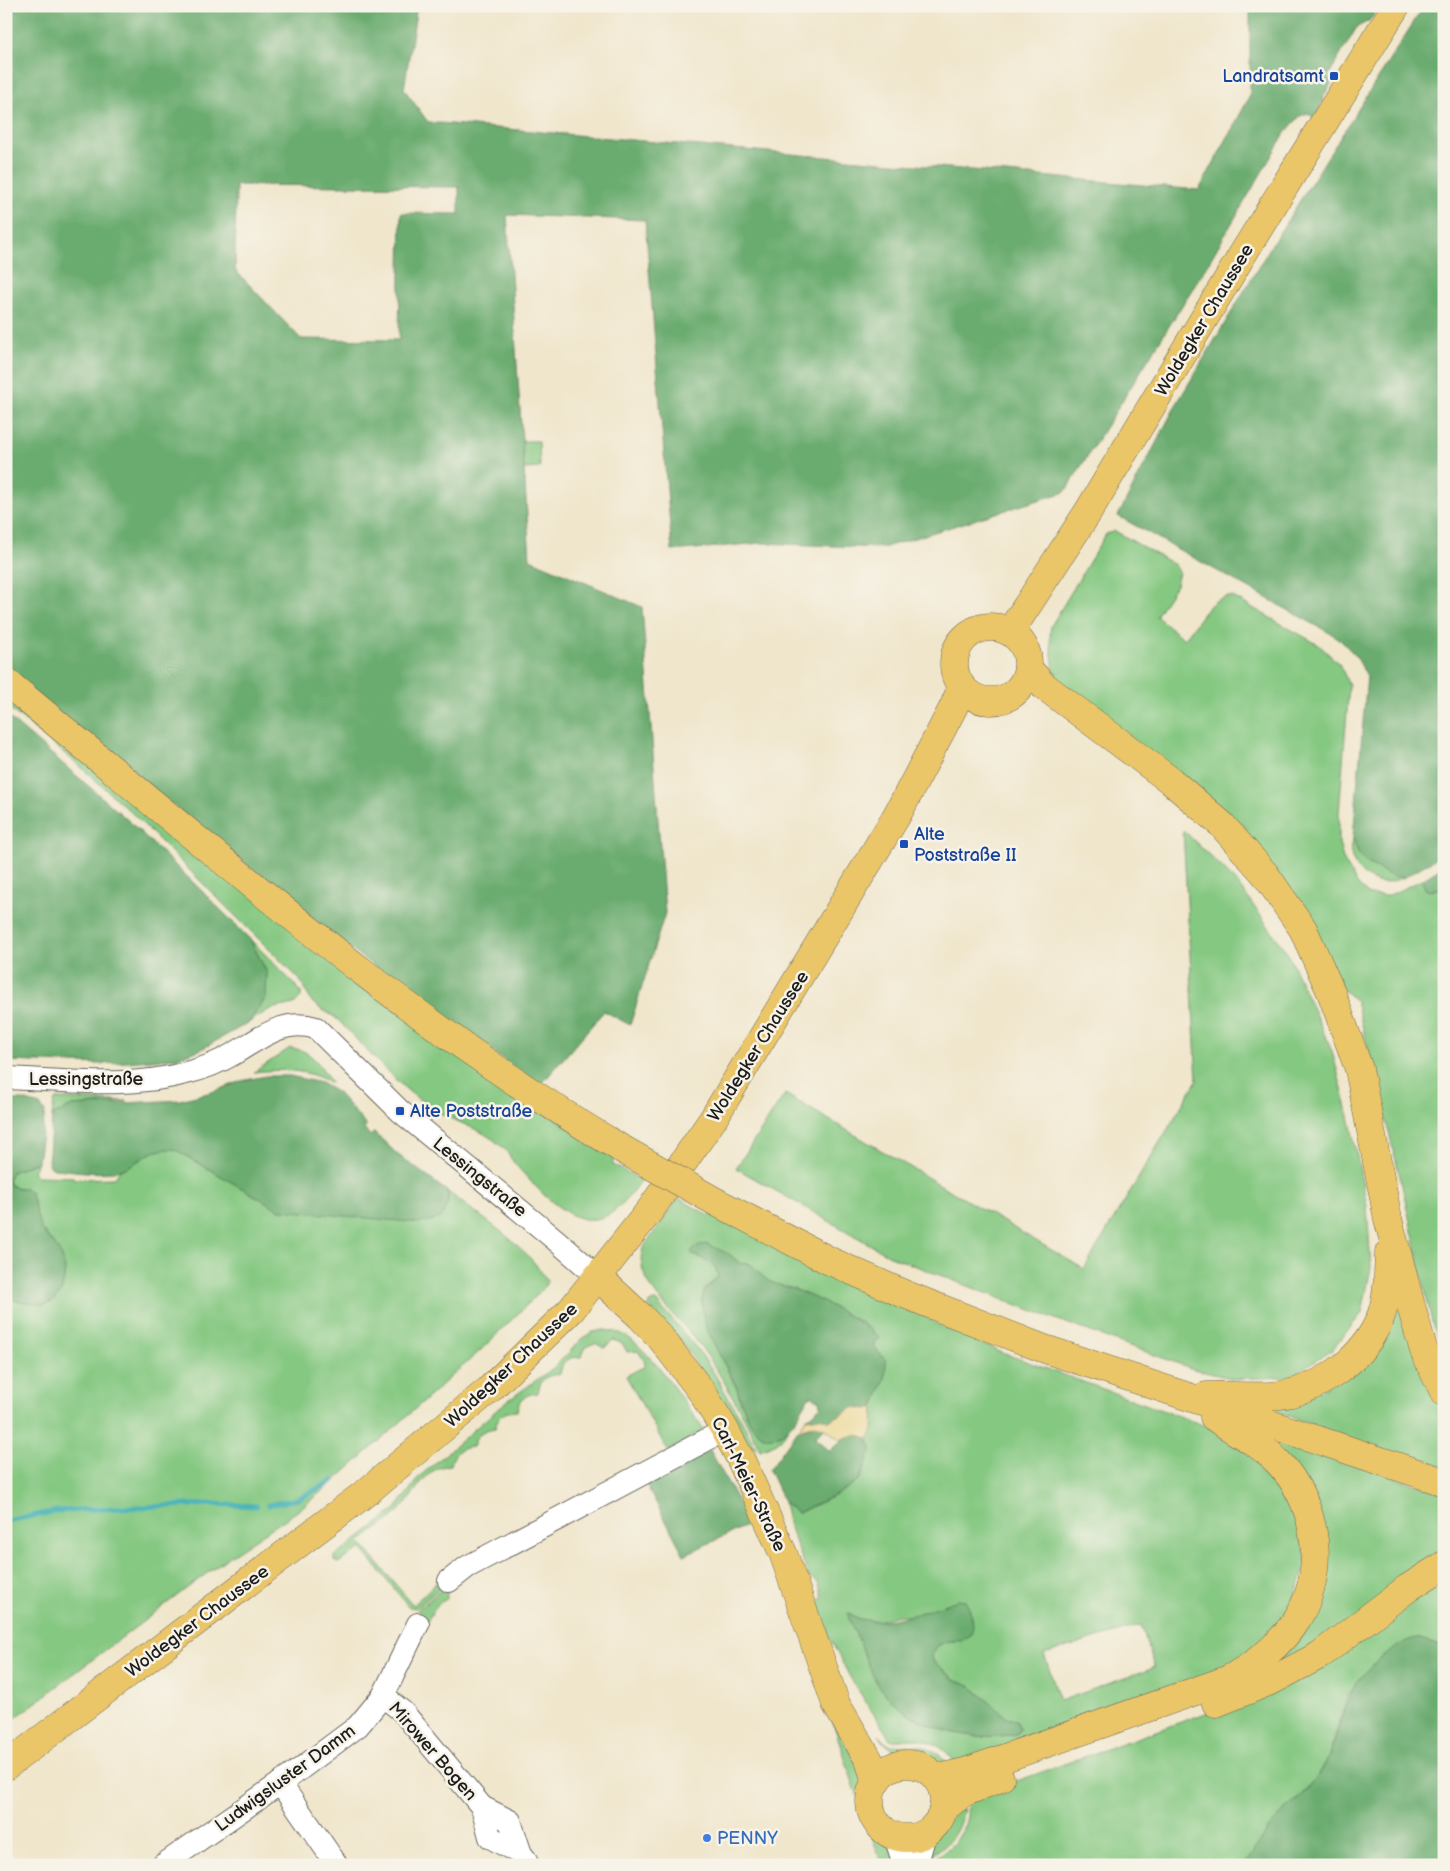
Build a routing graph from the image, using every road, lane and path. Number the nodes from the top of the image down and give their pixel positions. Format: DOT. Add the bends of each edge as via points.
graph roads {
  1 [pos="1396,6"];
  2 [pos="1010,632"];
  3 [pos="1028,670"];
  4 [pos="6,682"];
  5 [pos="973,694"];
  6 [pos="1012,695"];
  7 [pos="1135,755"];
  8 [pos="6,1078"];
  9 [pos="1388,1219"];
  10 [pos="598,1277"];
  11 [pos="1444,1392"];
  12 [pos="1184,1397"];
  13 [pos="725,1430"];
  14 [pos="1444,1482"];
  15 [pos="1444,1565"];
  16 [pos="449,1581"];
  17 [pos="418,1624"];
  18 [pos="826,1668"];
  19 [pos="383,1696"];
  20 [pos="900,1765"];
  21 [pos="6,1766"];
  22 [pos="934,1776"];
  23 [pos="876,1782"];
  24 [pos="280,1783"];
  25 [pos="943,1809"];
  26 [pos="925,1834"];
  27 [pos="895,1836"];
  28 [pos="526,1859"];
  29 [pos="163,1865"];
  30 [pos="337,1865"];
  31 [pos="904,1865"];
  32 [pos="920,1865"];
  1 -- 2 [label="main road, Woldegker Chaussee" via="1088,512"];
  2 -- 3 [label="main road" via="1026,651"];
  2 -- 5 [label="main road" via="989,627 977,630 960,644 955,669"];
  3 -- 6 [label="main road"];
  3 -- 7 [label="main road" via="1044,686"];
  4 -- 12 [label="main road, bridge" via="290,914 453,1039 528,1091 622,1149 718,1204 830,1261 904,1294 1042,1348"];
  5 -- 6 [label="main road" via="995,701"];
  5 -- 10 [label="main road, Woldegker Chaussee" via="968,718 898,815 713,1120 651,1209"];
  6 -- 7 [label="main road" via="1034,701"];
  7 -- 9 [label="main road" via="1221,824 1265,874 1303,929 1331,992 1359,1069"];
  8 -- 10 [label="street, Lessingstraße" via="154,1079 211,1066 278,1028 304,1024 316,1028 400,1111"];
  9 -- 11 [label="main road" via="1424,1351"];
  9 -- 12 [label="main road" via="1388,1288 1381,1315 1354,1357 1337,1372 1298,1392 1271,1396"];
  10 -- 13 [label="main road, Carl-Meier-Straße" via="660,1338 702,1392"];
  10 -- 21 [label="main road, Woldegker Chaussee" via="548,1334 491,1388 368,1491"];
  12 -- 14 [label="main road"];
  12 -- 22 [label="main road" via="1261,1446 1295,1482 1307,1505 1314,1531 1315,1563 1308,1598 1294,1624 1272,1650 1227,1680 968,1771"];
  13 -- 16 [label="street" via="476,1562"];
  13 -- 18 [label="main road, Carl-Meier-Straße" via="783,1552"];
  15 -- 25 [label="main road" via="1408,1588 1320,1655 1276,1680 975,1787"];
  17 -- 19 [label="street, Ludwigsluster Damm"];
  18 -- 20 [label="main road, Carl-Meier-Straße" via="884,1752"];
  18 -- 23 [label="main road, Carl-Meier-Straße" via="836,1704 869,1760"];
  19 -- 24 [label="street, Ludwigsluster Damm" via="347,1736"];
  19 -- 28 [label="street, Mirower Bogen" via="403,1712 482,1807 510,1821"];
  20 -- 22 [label="main road" via="915,1765"];
  20 -- 23 [label="main road" via="886,1771"];
  22 -- 25 [label="main road" via="943,1791"];
  23 -- 27 [label="main road" via="871,1798 873,1814 882,1829"];
  24 -- 29 [label="street, Ludwigsluster Damm"];
  24 -- 30 [label="street"];
  25 -- 26 [label="main road" via="937,1824"];
  26 -- 27 [label="main road" via="910,1838"];
  26 -- 32 [label="street"];
  27 -- 31 [label="street"];
}
